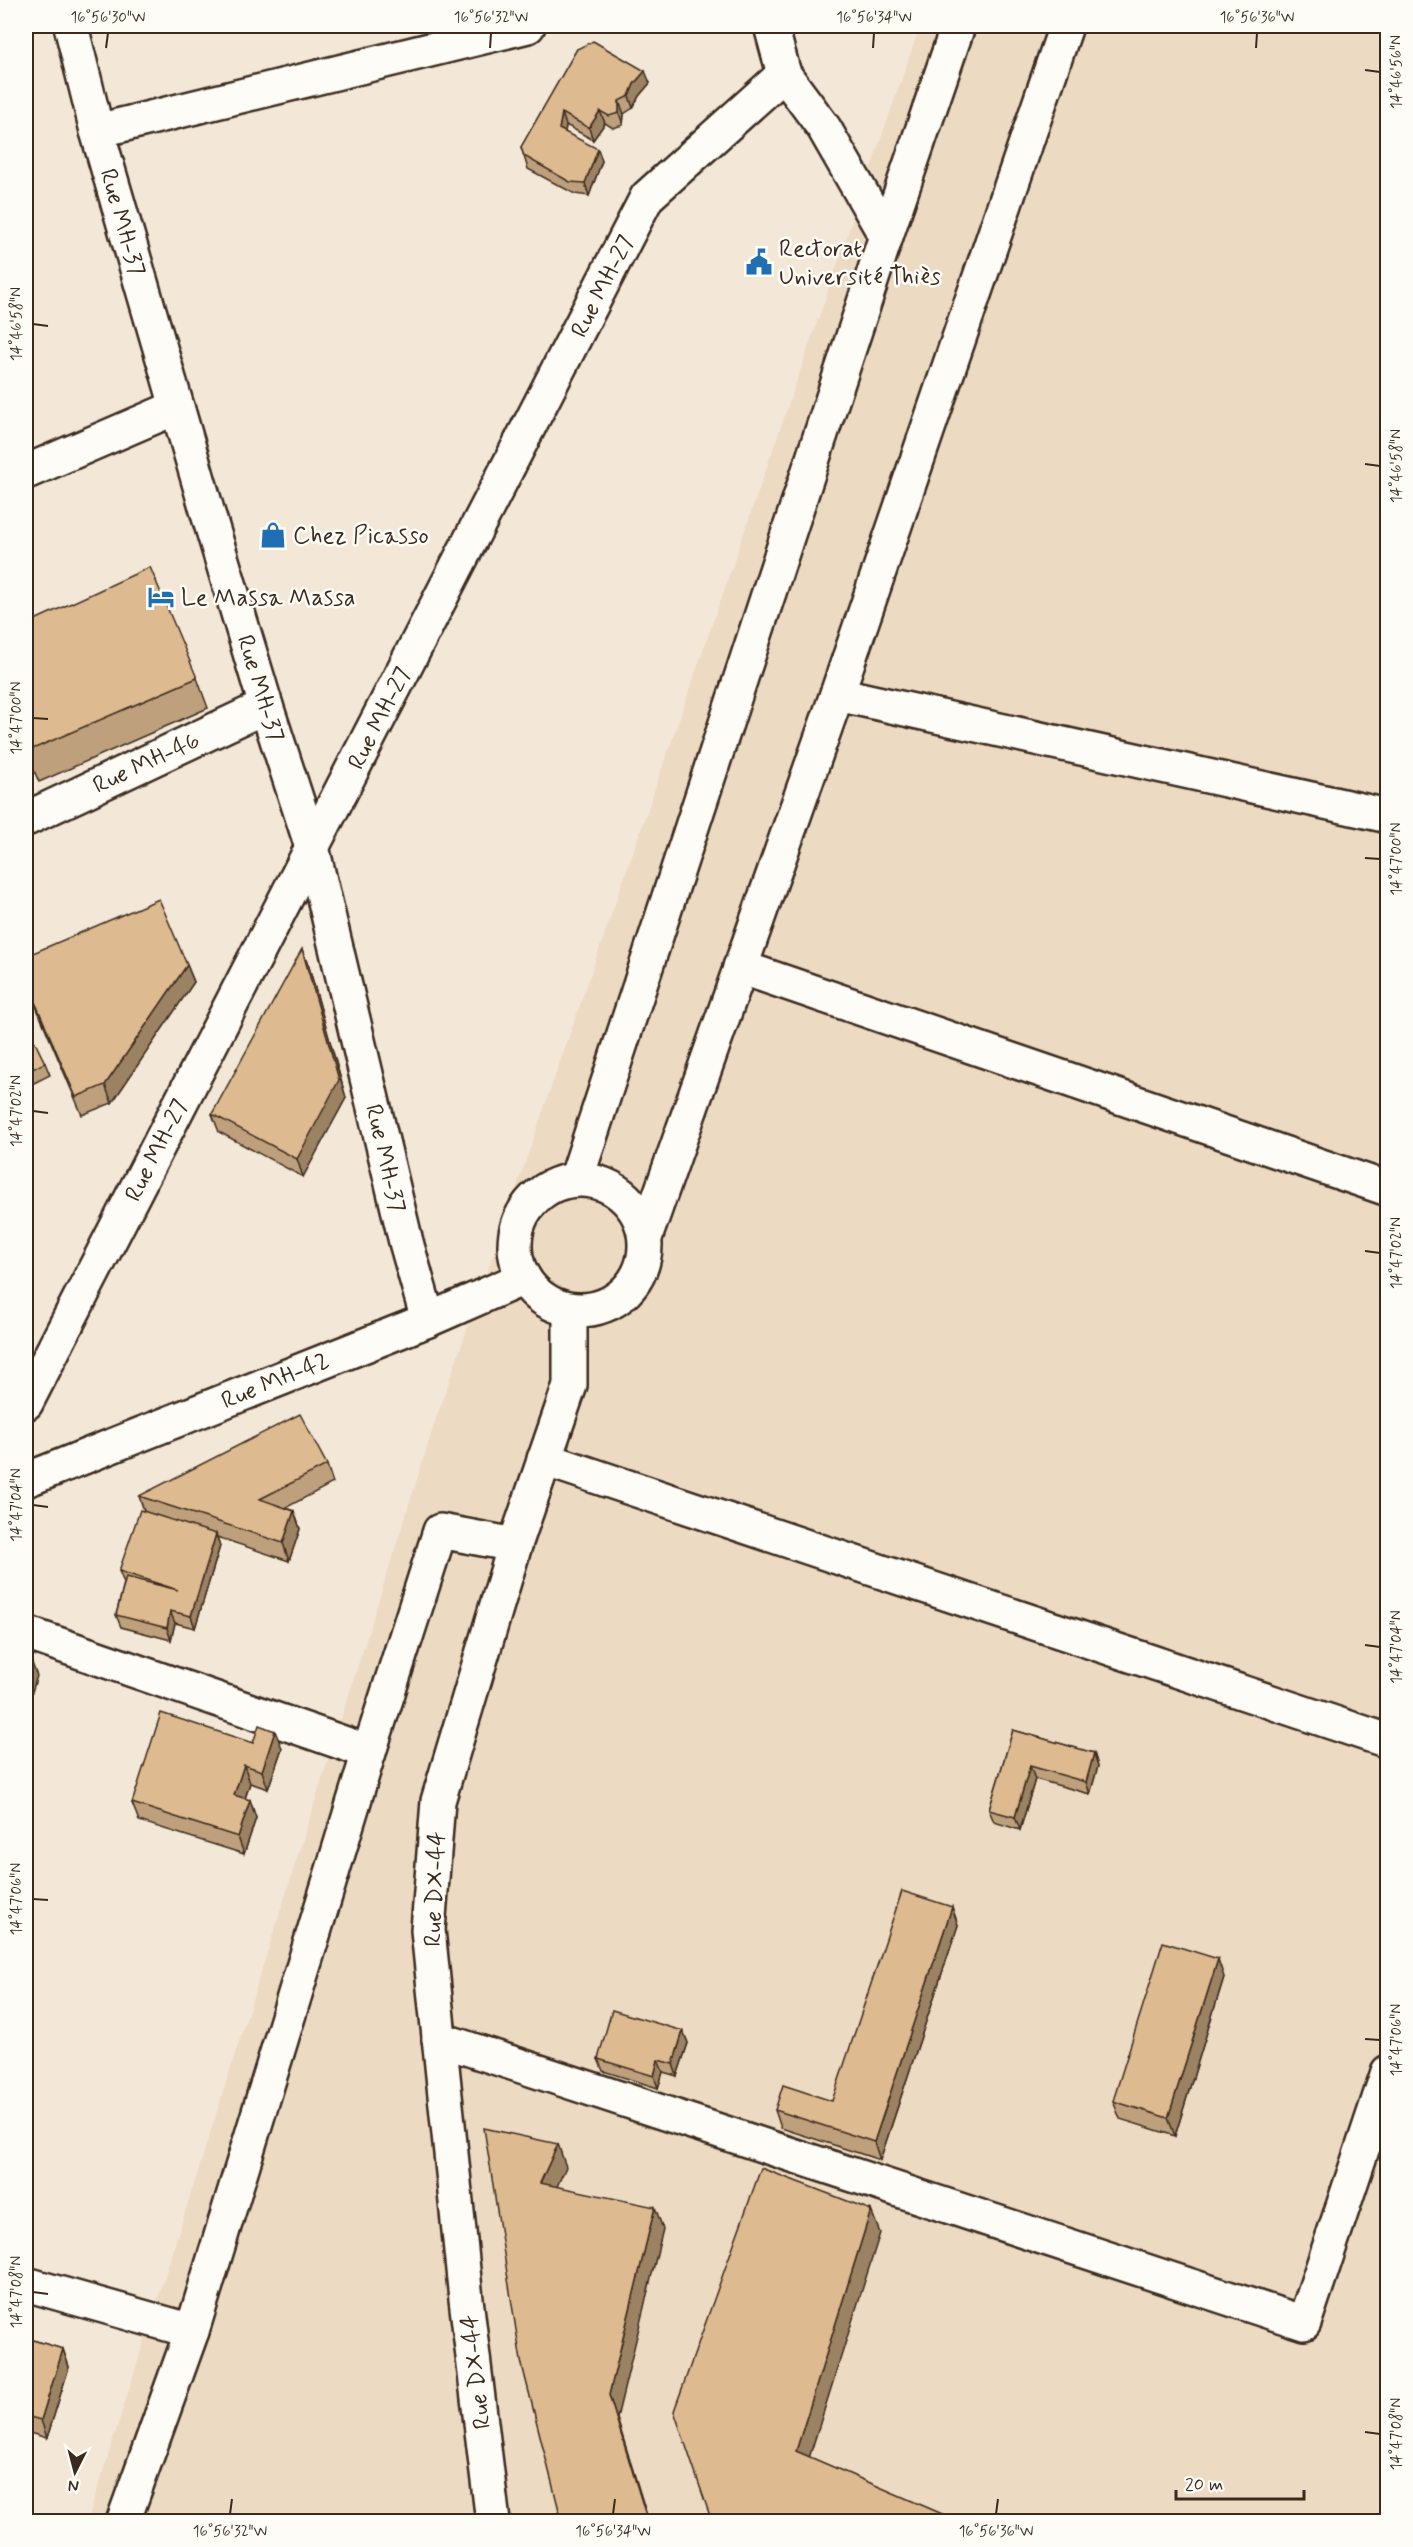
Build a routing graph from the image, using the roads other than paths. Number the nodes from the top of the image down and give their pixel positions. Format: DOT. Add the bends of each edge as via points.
graph roads {
  1 [pos="71,26"];
  2 [pos="528,26"];
  3 [pos="771,26"];
  4 [pos="958,26"];
  5 [pos="1066,26"];
  6 [pos="445,35"];
  7 [pos="784,74"];
  8 [pos="97,131"];
  9 [pos="886,236"];
  10 [pos="177,407"];
  11 [pos="26,472"];
  12 [pos="837,694"];
  13 [pos="266,706"];
  14 [pos="1388,816"];
  15 [pos="26,819"];
  16 [pos="312,847"];
  17 [pos="740,967"];
  18 [pos="576,1180"];
  19 [pos="1388,1189"];
  20 [pos="646,1235"];
  21 [pos="524,1278"];
  22 [pos="570,1310"];
  23 [pos="428,1320"];
  24 [pos="26,1403"];
  25 [pos="544,1459"];
  26 [pos="26,1480"];
  27 [pos="515,1545"];
  28 [pos="26,1633"];
  29 [pos="1388,1741"];
  30 [pos="369,1752"];
  31 [pos="439,2038"];
  32 [pos="1388,2072"];
  33 [pos="26,2284"];
  34 [pos="192,2331"];
  35 [pos="123,2522"];
  36 [pos="493,2522"];
  1 -- 8 [label="street, Rue MH-37"];
  2 -- 6 [label="street"];
  3 -- 7 [label="street"];
  4 -- 9 [label="street"];
  5 -- 12 [label="street"];
  6 -- 8 [label="street"];
  7 -- 9 [label="street" via="824,128"];
  7 -- 16 [label="street, Rue MH-27" via="647,197"];
  8 -- 10 [label="street, Rue MH-37"];
  9 -- 18 [label="street"];
  10 -- 11 [label="street"];
  10 -- 13 [label="street, Rue MH-37"];
  12 -- 14 [label="street"];
  12 -- 17 [label="street"];
  13 -- 15 [label="street, Rue MH-46"];
  13 -- 16 [label="street, Rue MH-37"];
  16 -- 23 [label="street, Rue MH-37"];
  16 -- 24 [label="street, Rue MH-27"];
  17 -- 19 [label="street"];
  17 -- 20 [label="street"];
  18 -- 20 [label="street" via="608,1185 633,1206"];
  18 -- 21 [label="street" via="545,1190 527,1207 516,1230 515,1246"];
  20 -- 22 [label="street" via="642,1268 626,1293 600,1308"];
  21 -- 22 [label="street" via="542,1298"];
  21 -- 23 [label="street, Rue MH-42"];
  22 -- 25 [label="street, Rue DX-44" via="570,1386"];
  23 -- 26 [label="street, Rue MH-42"];
  25 -- 27 [label="street, Rue DX-44"];
  25 -- 29 [label="street"];
  27 -- 30 [label="street" via="440,1530"];
  27 -- 31 [label="street, Rue DX-44" via="438,1801 428,1930"];
  28 -- 30 [label="street"];
  30 -- 34 [label="street"];
  31 -- 32 [label="street" via="1304,2323"];
  31 -- 36 [label="street, Rue DX-44"];
  33 -- 34 [label="street"];
  34 -- 35 [label="street"];
}
